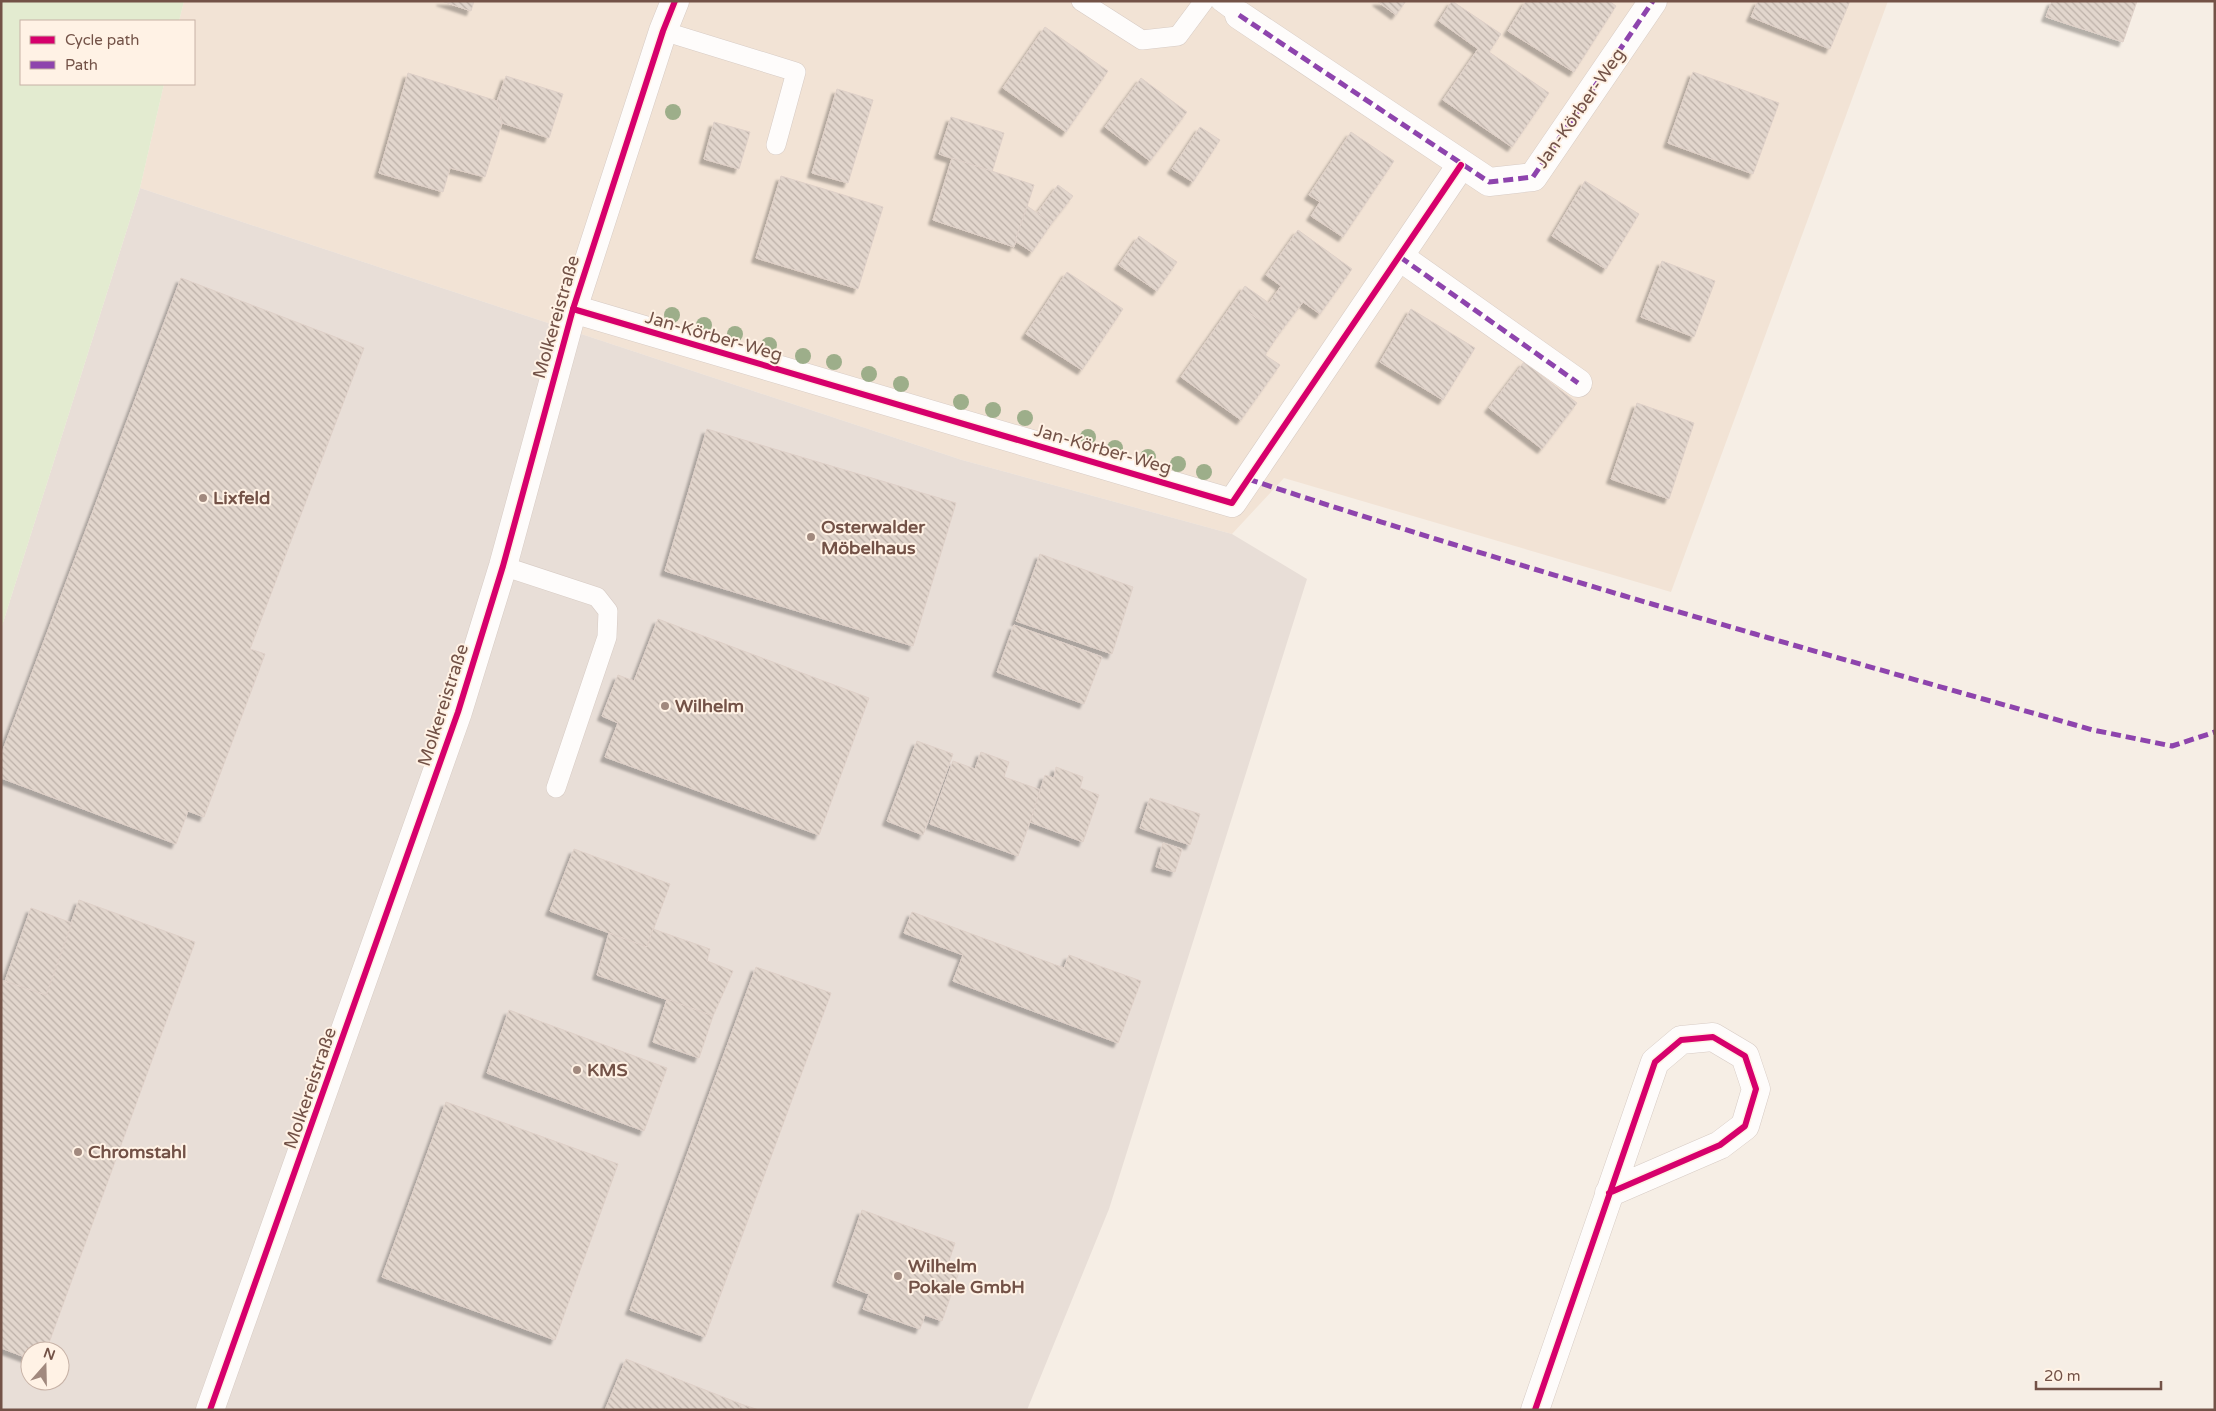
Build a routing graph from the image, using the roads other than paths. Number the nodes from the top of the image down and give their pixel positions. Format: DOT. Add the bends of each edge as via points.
graph roads {
  1 [pos="675,1"];
  2 [pos="1081,1"];
  3 [pos="1204,1"];
  4 [pos="1654,1"];
  5 [pos="1230,8"];
  6 [pos="663,30"];
  7 [pos="776,145"];
  8 [pos="1461,165"];
  9 [pos="1400,257"];
  10 [pos="573,309"];
  11 [pos="1578,383"];
  12 [pos="502,566"];
  13 [pos="556,788"];
  14 [pos="1609,1193"];
  15 [pos="210,1410"];
  16 [pos="1535,1410"];
  1 -- 6 [label="street, Molkereistraße"];
  2 -- 3 [label="lane" via="1142,40 1178,36"];
  4 -- 8 [label="street, Jan-Körber-Weg" via="1532,177 1489,182"];
  5 -- 8 [label="street, Jan-Körber-Weg"];
  6 -- 7 [label="lane" via="796,72"];
  6 -- 10 [label="street, Molkereistraße"];
  8 -- 9 [label="street, Jan-Körber-Weg"];
  9 -- 10 [label="street, Jan-Körber-Weg" via="1232,503"];
  9 -- 11 [label="street"];
  10 -- 12 [label="street, Molkereistraße"];
  12 -- 13 [label="lane" via="597,597 608,611 607,637"];
  12 -- 15 [label="street, Molkereistraße" via="456,719"];
  14 -- 14 [label="street" via="1720,1145 1745,1126 1756,1089 1745,1056 1713,1037 1681,1040 1655,1062"];
  14 -- 16 [label="street"];
}
